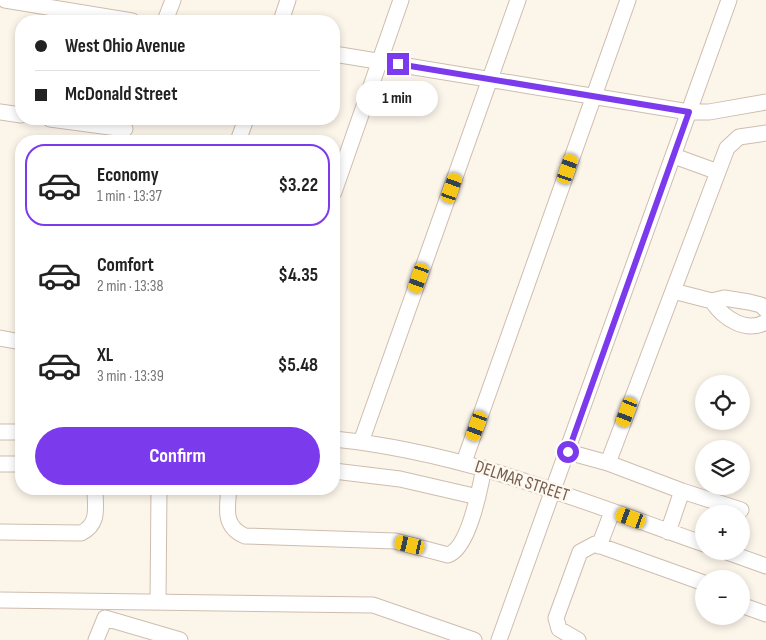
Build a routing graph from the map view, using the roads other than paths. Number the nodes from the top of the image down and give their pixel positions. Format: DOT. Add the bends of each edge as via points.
graph roads {
  1 [pos="5,0"];
  2 [pos="173,0"];
  3 [pos="288,0"];
  4 [pos="401,0"];
  5 [pos="518,0"];
  6 [pos="628,0"];
  7 [pos="729,0"];
  8 [pos="58,4"];
  9 [pos="106,15"];
  10 [pos="168,15"];
  11 [pos="283,15"];
  12 [pos="340,55"];
  13 [pos="380,61"];
  14 [pos="490,78"];
  15 [pos="594,96"];
  16 [pos="766,102"];
  17 [pos="0,112"];
  18 [pos="689,112"];
  19 [pos="15,114"];
  20 [pos="91,125"];
  21 [pos="125,130"];
  22 [pos="766,133"];
  23 [pos="674,156"];
  24 [pos="718,172"];
  25 [pos="340,175"];
  26 [pos="673,291"];
  27 [pos="712,302"];
  28 [pos="766,310"];
  29 [pos="766,322"];
  30 [pos="0,338"];
  31 [pos="15,341"];
  32 [pos="0,432"];
  33 [pos="15,432"];
  34 [pos="340,440"];
  35 [pos="362,442"];
  36 [pos="568,452"];
  37 [pos="464,462"];
  38 [pos="608,463"];
  39 [pos="0,464"];
  40 [pos="15,464"];
  41 [pos="484,468"];
  42 [pos="340,471"];
  43 [pos="554,491"];
  44 [pos="682,491"];
  45 [pos="96,495"];
  46 [pos="159,495"];
  47 [pos="228,495"];
  48 [pos="478,497"];
  49 [pos="725,505"];
  50 [pos="612,512"];
  51 [pos="0,532"];
  52 [pos="668,532"];
  53 [pos="695,541"];
  54 [pos="599,546"];
  55 [pos="749,560"];
  56 [pos="766,566"];
  57 [pos="695,580"];
  58 [pos="0,600"];
  59 [pos="158,602"];
  60 [pos="750,608"];
  61 [pos="766,614"];
  62 [pos="96,640"];
  63 [pos="180,640"];
  64 [pos="474,640"];
  65 [pos="499,640"];
  66 [pos="578,640"];
  1 -- 8 [label="street"];
  2 -- 10 [label="street"];
  3 -- 11 [label="street"];
  4 -- 13 [label="street"];
  5 -- 14 [label="street"];
  6 -- 15 [label="street"];
  7 -- 18 [label="street"];
  8 -- 9 [label="street"];
  12 -- 13 [label="street"];
  13 -- 14 [label="street"];
  13 -- 25 [label="street"];
  14 -- 15 [label="street"];
  14 -- 35 [label="street"];
  15 -- 18 [label="street"];
  15 -- 37 [label="street"];
  16 -- 18 [label="street" via="709,112"];
  17 -- 19 [label="street"];
  18 -- 23 [label="street"];
  20 -- 21 [label="street"];
  22 -- 24 [label="street" via="739,137 727,148"];
  23 -- 24 [label="street"];
  23 -- 36 [label="street"];
  24 -- 26 [label="street"];
  26 -- 27 [label="street"];
  26 -- 38 [label="street"];
  27 -- 28 [label="street" via="724,298"];
  27 -- 29 [label="street" via="723,315 747,326"];
  30 -- 31 [label="street"];
  32 -- 33 [label="street"];
  34 -- 35 [label="street, DELMAR STREET"];
  35 -- 37 [label="street, DELMAR STREET"];
  36 -- 38 [label="street"];
  36 -- 43 [label="street"];
  37 -- 41 [label="street, DELMAR STREET"];
  38 -- 44 [label="street"];
  39 -- 40 [label="street"];
  41 -- 43 [label="street, DELMAR STREET"];
  41 -- 48 [label="street"];
  42 -- 48 [label="street" via="400,479"];
  43 -- 50 [label="street, DELMAR STREET"];
  43 -- 65 [label="street"];
  44 -- 49 [label="street"];
  44 -- 52 [label="street"];
  45 -- 51 [label="street" via="95,519 89,529 81,533"];
  46 -- 59 [label="street"];
  47 -- 48 [label="street" via="230,524 245,536 395,541 448,555 459,547"];
  50 -- 52 [label="street, DELMAR STREET"];
  50 -- 54 [label="street"];
  52 -- 53 [label="street, DELMAR STREET"];
  54 -- 57 [label="street"];
  54 -- 66 [label="street" via="595,544 580,552 556,618 559,629"];
  55 -- 56 [label="street"];
  58 -- 59 [label="street"];
  59 -- 64 [label="street" via="374,605"];
  60 -- 61 [label="street"];
  62 -- 63 [label="street" via="105,618"];
}
